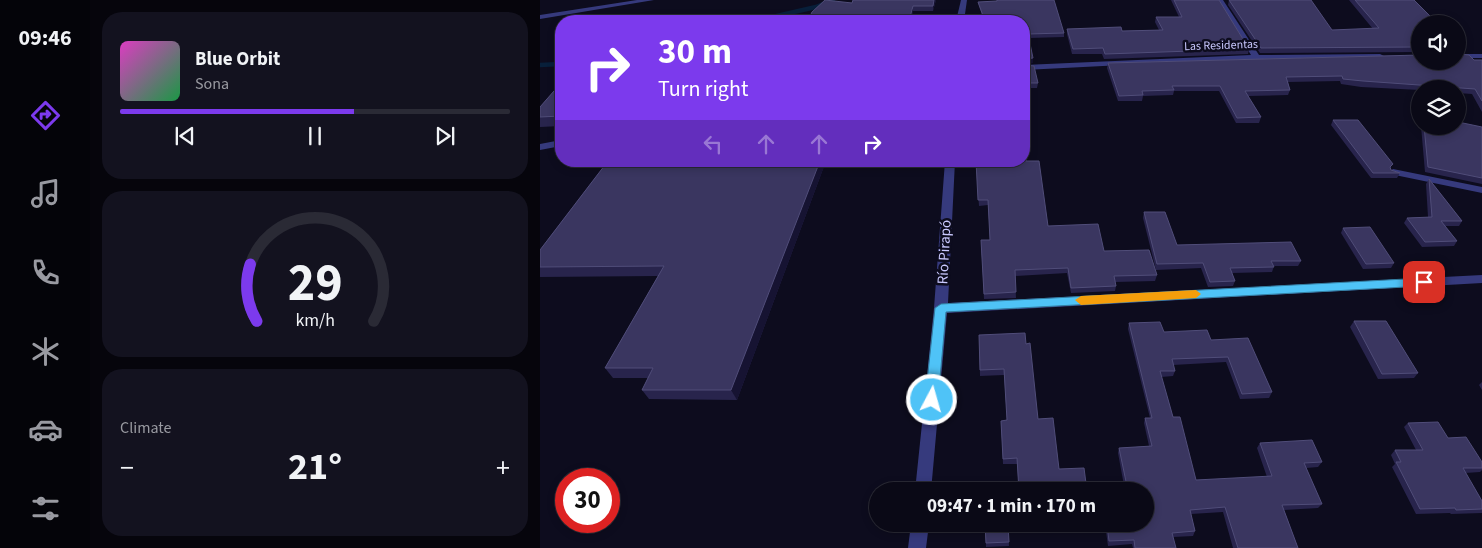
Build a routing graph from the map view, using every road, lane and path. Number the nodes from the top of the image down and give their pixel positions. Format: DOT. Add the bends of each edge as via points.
graph roads {
  1 [pos="650,0"];
  2 [pos="964,0"];
  3 [pos="1220,0"];
  4 [pos="642,1"];
  5 [pos="961,15"];
  6 [pos="540,17"];
  7 [pos="1391,56"];
  8 [pos="1466,56"];
  9 [pos="1482,56"];
  10 [pos="1256,57"];
  11 [pos="1030,68"];
  12 [pos="555,144"];
  13 [pos="540,146"];
  14 [pos="950,167"];
  15 [pos="1393,172"];
  16 [pos="1482,190"];
  17 [pos="1482,279"];
  18 [pos="941,308"];
  19 [pos="924,482"];
  20 [pos="919,532"];
  21 [pos="917,548"];
  1 -- 4 [label="street"];
  2 -- 5 [label="street"];
  3 -- 10 [label="street"];
  4 -- 6 [label="street"];
  7 -- 10 [label="street, Las Residentas"];
  8 -- 9 [label="street"];
  10 -- 11 [label="street, Las Residentas" via="1109,61"];
  12 -- 13 [label="street"];
  14 -- 18 [label="street, Río Pirapó"];
  15 -- 16 [label="lane"];
  17 -- 18 [label="street"];
  18 -- 19 [label="street, Río Pirapó"];
  20 -- 21 [label="street"];
}
